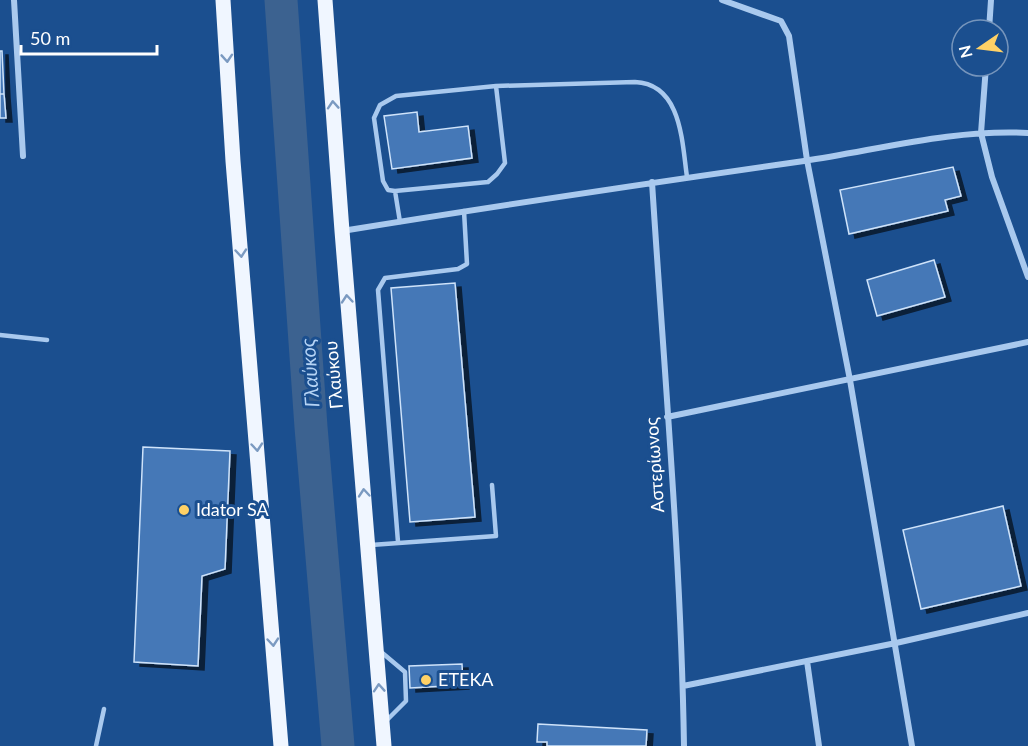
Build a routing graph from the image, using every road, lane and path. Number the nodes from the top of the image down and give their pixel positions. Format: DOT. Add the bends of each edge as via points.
graph roads {
  1 [pos="14,0"];
  2 [pos="223,0"];
  3 [pos="325,0"];
  4 [pos="722,0"];
  5 [pos="991,0"];
  6 [pos="990,18"];
  7 [pos="985,78"];
  8 [pos="496,86"];
  9 [pos="1028,133"];
  10 [pos="981,134"];
  11 [pos="23,156"];
  12 [pos="807,160"];
  13 [pos="687,177"];
  14 [pos="652,182"];
  15 [pos="395,191"];
  16 [pos="464,211"];
  17 [pos="400,222"];
  18 [pos="342,231"];
  19 [pos="1028,277"];
  20 [pos="0,335"];
  21 [pos="47,340"];
  22 [pos="1028,342"];
  23 [pos="850,380"];
  24 [pos="667,417"];
  25 [pos="492,485"];
  26 [pos="398,542"];
  27 [pos="368,545"];
  28 [pos="1028,613"];
  29 [pos="896,643"];
  30 [pos="376,649"];
  31 [pos="807,661"];
  32 [pos="683,686"];
  33 [pos="104,709"];
  34 [pos="382,725"];
  35 [pos="96,746"];
  36 [pos="281,746"];
  37 [pos="384,746"];
  38 [pos="684,746"];
  39 [pos="819,746"];
  40 [pos="912,746"];
  1 -- 11 [label="street"];
  2 -- 36 [label="main road, one-way"];
  18 -- 3 [label="main road, Γλαύκου, one-way"];
  4 -- 12 [label="street" via="776,19 786,28"];
  5 -- 6 [label="street"];
  7 -- 10 [label="street"];
  8 -- 13 [label="lane" via="635,82 650,86 664,96 676,114"];
  8 -- 15 [label="lane" via="505,163 497,174 488,182"];
  8 -- 15 [label="lane" via="396,96 380,105 374,118 383,181 388,190"];
  9 -- 10 [label="street"];
  10 -- 12 [label="street"];
  10 -- 19 [label="street"];
  12 -- 13 [label="street"];
  12 -- 23 [label="street"];
  13 -- 14 [label="street"];
  14 -- 16 [label="street"];
  14 -- 24 [label="street, Αστερίωνος"];
  15 -- 17 [label="lane"];
  16 -- 17 [label="street"];
  16 -- 26 [label="lane" via="467,264 458,269 385,278 378,290"];
  17 -- 18 [label="street"];
  27 -- 18 [label="main road, Γλαύκου, one-way"];
  20 -- 21 [label="lane"];
  22 -- 23 [label="street"];
  23 -- 24 [label="street"];
  23 -- 29 [label="street"];
  24 -- 32 [label="street, Αστερίωνος"];
  25 -- 26 [label="lane" via="496,536"];
  26 -- 27 [label="lane"];
  27 -- 30 [label="main road, Γλαύκου"];
  28 -- 29 [label="street"];
  29 -- 31 [label="street"];
  29 -- 40 [label="street"];
  34 -- 30 [label="main road, Γλαύκου, one-way"];
  30 -- 34 [label="lane" via="405,672 406,701"];
  31 -- 32 [label="street"];
  31 -- 39 [label="street"];
  32 -- 38 [label="street, Αστερίωνος"];
  33 -- 35 [label="lane"];
  34 -- 37 [label="main road, Γλαύκου"];
}
